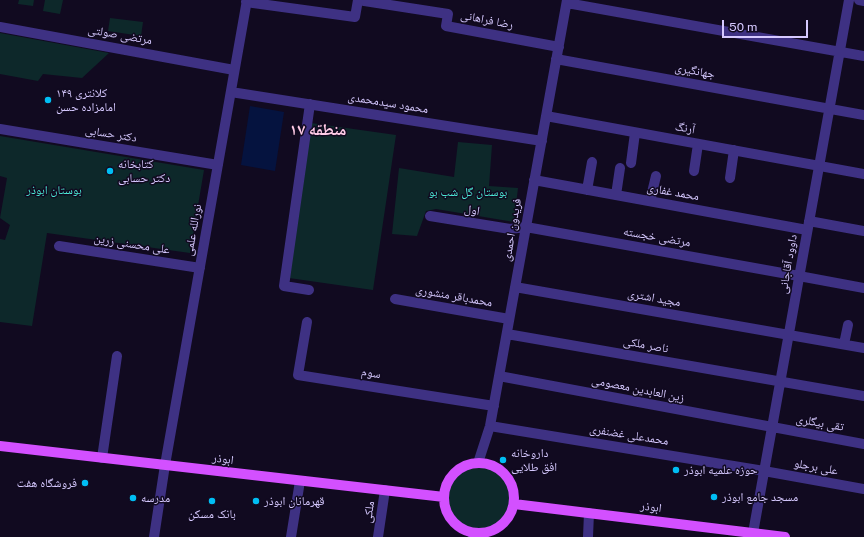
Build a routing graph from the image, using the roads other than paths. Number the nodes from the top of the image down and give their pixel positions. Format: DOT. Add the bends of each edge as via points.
graph roads {
  1 [pos="849,0"];
  2 [pos="859,0"];
  3 [pos="247,1"];
  4 [pos="864,1"];
  5 [pos="567,2"];
  6 [pos="598,4"];
  7 [pos="0,26"];
  8 [pos="559,48"];
  9 [pos="839,52"];
  10 [pos="864,56"];
  11 [pos="556,59"];
  12 [pos="234,70"];
  13 [pos="231,92"];
  14 [pos="310,104"];
  15 [pos="829,109"];
  16 [pos="864,115"];
  17 [pos="546,116"];
  18 [pos="0,129"];
  19 [pos="635,132"];
  20 [pos="542,141"];
  21 [pos="698,144"];
  22 [pos="734,150"];
  23 [pos="592,162"];
  24 [pos="631,163"];
  25 [pos="218,165"];
  26 [pos="819,166"];
  27 [pos="620,168"];
  28 [pos="694,171"];
  29 [pos="864,174"];
  30 [pos="656,176"];
  31 [pos="730,178"];
  32 [pos="534,180"];
  33 [pos="588,190"];
  34 [pos="616,195"];
  35 [pos="650,201"];
  36 [pos="430,216"];
  37 [pos="808,226"];
  38 [pos="526,227"];
  39 [pos="510,229"];
  40 [pos="864,232"];
  41 [pos="59,246"];
  42 [pos="200,268"];
  43 [pos="799,276"];
  44 [pos="515,287"];
  45 [pos="864,288"];
  46 [pos="309,290"];
  47 [pos="395,299"];
  48 [pos="509,319"];
  49 [pos="307,322"];
  50 [pos="848,325"];
  51 [pos="506,334"];
  52 [pos="789,334"];
  53 [pos="844,344"];
  54 [pos="864,348"];
  55 [pos="117,356"];
  56 [pos="499,376"];
  57 [pos="780,382"];
  58 [pos="864,396"];
  59 [pos="494,406"];
  60 [pos="490,426"];
  61 [pos="772,427"];
  62 [pos="864,444"];
  63 [pos="0,446"];
  64 [pos="102,458"];
  65 [pos="478,463"];
  66 [pos="165,465"];
  67 [pos="764,471"];
  68 [pos="300,481"];
  69 [pos="864,489"];
  70 [pos="385,490"];
  71 [pos="444,497"];
  72 [pos="514,504"];
  73 [pos="589,513"];
  74 [pos="753,533"];
  75 [pos="474,535"];
  76 [pos="154,537"];
  77 [pos="291,537"];
  78 [pos="378,537"];
  79 [pos="588,537"];
  80 [pos="778,537"];
  1 -- 9 [label="street, داوود آقاجانی"];
  2 -- 4 [label="street"];
  3 -- 8 [label="street, رضا فراهانی" via="355,17 358,0 448,14 446,26"];
  3 -- 12 [label="street, نورالله علمی"];
  5 -- 6 [label="street"];
  5 -- 8 [label="street, فریدون احمدی"];
  6 -- 9 [label="street"];
  7 -- 12 [label="street, مرتضی صولتی"];
  8 -- 11 [label="street, فریدون احمدی"];
  9 -- 10 [label="street"];
  9 -- 15 [label="street, داوود آقاجانی"];
  11 -- 15 [label="street, جهانگیری"];
  11 -- 17 [label="street, فریدون احمدی"];
  12 -- 13 [label="street, نورالله علمی"];
  13 -- 14 [label="street, محمود سیدمحمدی"];
  13 -- 25 [label="street, نورالله علمی"];
  14 -- 20 [label="street, محمود سیدمحمدی"];
  14 -- 46 [label="street" via="284,286"];
  15 -- 16 [label="street, جهانگیری"];
  15 -- 26 [label="street, داوود آقاجانی"];
  17 -- 19 [label="street, آرنگ"];
  17 -- 20 [label="street, فریدون احمدی"];
  18 -- 25 [label="street, دکتر حسابی"];
  19 -- 21 [label="street, آرنگ"];
  19 -- 24 [label="street"];
  20 -- 32 [label="street, فریدون احمدی"];
  21 -- 22 [label="street, آرنگ"];
  21 -- 28 [label="street"];
  22 -- 26 [label="street, آرنگ"];
  22 -- 31 [label="street"];
  23 -- 33 [label="street"];
  25 -- 42 [label="street, نورالله علمی"];
  26 -- 29 [label="street, آرنگ"];
  26 -- 37 [label="street, داوود آقاجانی"];
  27 -- 34 [label="street"];
  30 -- 35 [label="street"];
  32 -- 33 [label="street, محمد غفاری"];
  32 -- 38 [label="street, فریدون احمدی"];
  33 -- 34 [label="street, محمد غفاری"];
  34 -- 35 [label="street, محمد غفاری"];
  35 -- 37 [label="street, محمد غفاری"];
  36 -- 39 [label="street, اول"];
  37 -- 40 [label="street, محمد غفاری"];
  37 -- 43 [label="street, داوود آقاجانی"];
  38 -- 39 [label="street, مرتضی خجسته"];
  38 -- 43 [label="street, مرتضی خجسته"];
  38 -- 44 [label="street, فریدون احمدی"];
  41 -- 42 [label="street, علی محسنی زرین"];
  42 -- 66 [label="street, نورالله علمی"];
  43 -- 45 [label="street, مرتضی خجسته"];
  43 -- 52 [label="street, داوود آقاجانی"];
  44 -- 48 [label="street, فریدون احمدی"];
  44 -- 52 [label="street, مجید اشتری"];
  47 -- 48 [label="street, محمدباقر منشوری"];
  48 -- 51 [label="street, فریدون احمدی"];
  49 -- 59 [label="street, سوم" via="298,375"];
  50 -- 53 [label="street"];
  51 -- 56 [label="street, فریدون احمدی"];
  51 -- 57 [label="street, ناصر ملکی"];
  52 -- 53 [label="street, مجید اشتری"];
  52 -- 57 [label="street, داوود آقاجانی"];
  53 -- 54 [label="street, مجید اشتری"];
  55 -- 64 [label="street"];
  56 -- 59 [label="street, فریدون احمدی"];
  56 -- 61 [label="street, زین العابدین معصومی"];
  57 -- 58 [label="street, ناصر ملکی"];
  57 -- 61 [label="street, داوود آقاجانی"];
  59 -- 60 [label="street, فریدون احمدی"];
  60 -- 65 [label="street, فریدون احمدی"];
  60 -- 67 [label="street, محمدعلی غضنفری"];
  61 -- 62 [label="street, تقی بیگلری"];
  61 -- 67 [label="street, داوود آقاجانی"];
  63 -- 64 [label="main road, ابوذر"];
  64 -- 66 [label="main road, ابوذر"];
  65 -- 71 [label="main road" via="458,470 446,487"];
  65 -- 72 [label="main road" via="497,469 505,475 514,493"];
  66 -- 68 [label="main road, ابوذر"];
  66 -- 76 [label="street, نورالله علمی"];
  67 -- 69 [label="street, علی برجلو"];
  67 -- 74 [label="street, داوود آقاجانی"];
  68 -- 70 [label="main road, ابوذر"];
  68 -- 77 [label="street"];
  70 -- 71 [label="main road, ابوذر"];
  70 -- 78 [label="street, ملکی"];
  71 -- 75 [label="main road" via="445,507 455,524"];
  72 -- 73 [label="main road, ابوذر"];
  72 -- 75 [label="main road" via="511,514 496,530"];
  73 -- 74 [label="main road, ابوذر"];
  73 -- 79 [label="street"];
  74 -- 80 [label="main road, ابوذر"];
}
